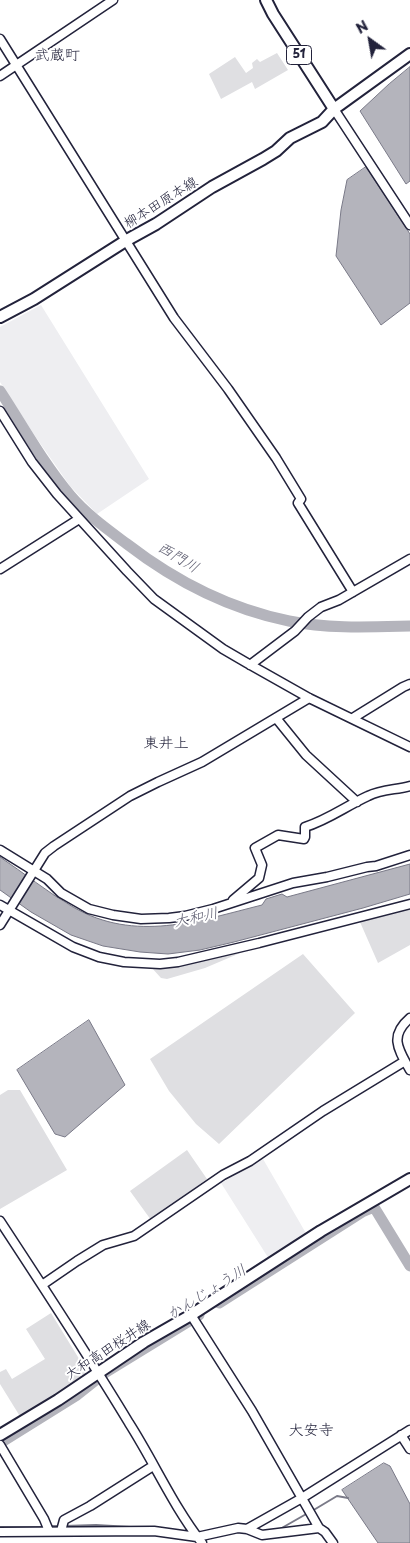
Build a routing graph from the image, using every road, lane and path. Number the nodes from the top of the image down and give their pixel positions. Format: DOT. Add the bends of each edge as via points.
graph roads {
  1 [pos="113,0"];
  2 [pos="266,0"];
  3 [pos="0,39"];
  4 [pos="410,54"];
  5 [pos="17,65"];
  6 [pos="0,76"];
  7 [pos="334,109"];
  8 [pos="410,225"];
  9 [pos="127,240"];
  10 [pos="0,317"];
  11 [pos="0,411"];
  12 [pos="79,519"];
  13 [pos="410,559"];
  14 [pos="0,570"];
  15 [pos="353,592"];
  16 [pos="250,665"];
  17 [pos="410,684"];
  18 [pos="309,698"];
  19 [pos="276,718"];
  20 [pos="353,718"];
  21 [pos="410,747"];
  22 [pos="410,786"];
  23 [pos="357,802"];
  24 [pos="0,850"];
  25 [pos="410,856"];
  26 [pos="34,873"];
  27 [pos="230,903"];
  28 [pos="410,904"];
  29 [pos="0,905"];
  30 [pos="9,910"];
  31 [pos="0,925"];
  32 [pos="410,1018"];
  33 [pos="405,1061"];
  34 [pos="410,1070"];
  35 [pos="410,1179"];
  36 [pos="0,1221"];
  37 [pos="42,1285"];
  38 [pos="192,1317"];
  39 [pos="100,1375"];
  40 [pos="410,1430"];
  41 [pos="0,1435"];
  42 [pos="401,1435"];
  43 [pos="0,1445"];
  44 [pos="410,1449"];
  45 [pos="153,1466"];
  46 [pos="302,1498"];
  47 [pos="319,1528"];
  48 [pos="247,1529"];
  49 [pos="49,1531"];
  50 [pos="61,1531"];
  51 [pos="0,1532"];
  52 [pos="200,1540"];
  53 [pos="332,1543"];
  1 -- 5 [label="street"];
  2 -- 7 [label="main road, 51"];
  3 -- 5 [label="street"];
  4 -- 7 [label="main road, 柳本田原本線"];
  5 -- 6 [label="street"];
  5 -- 9 [label="street"];
  7 -- 8 [label="street"];
  7 -- 9 [label="main road, 柳本田原本線" via="322,122 290,138 276,151"];
  9 -- 10 [label="main road, 柳本田原本線"];
  9 -- 15 [label="street" via="183,330 276,458 302,499 298,503"];
  11 -- 12 [label="street" via="32,462"];
  12 -- 14 [label="street"];
  12 -- 16 [label="street" via="150,595"];
  13 -- 15 [label="street"];
  15 -- 16 [label="street" via="321,607"];
  16 -- 18 [label="street"];
  17 -- 20 [label="street"];
  18 -- 19 [label="street"];
  18 -- 20 [label="street"];
  19 -- 23 [label="street" via="306,755"];
  19 -- 26 [label="street" via="202,762 130,796 45,853"];
  20 -- 21 [label="street"];
  22 -- 23 [label="street" via="386,789"];
  23 -- 27 [label="street" via="322,822 305,827 304,839 278,835 255,848 262,865 260,878"];
  24 -- 26 [label="street"];
  25 -- 27 [label="street" via="293,883"];
  26 -- 27 [label="street" via="47,879 73,901 113,915 169,918"];
  26 -- 30 [label="street"];
  28 -- 30 [label="street" via="259,943 160,964 99,957 73,947"];
  29 -- 30 [label="street"];
  30 -- 31 [label="street"];
  32 -- 33 [label="street" via="399,1030 397,1040"];
  33 -- 34 [label="street"];
  33 -- 37 [label="street" via="223,1175 134,1236 103,1245"];
  35 -- 38 [label="main road, 大和高田桜井線" via="321,1231"];
  36 -- 37 [label="street"];
  37 -- 39 [label="street"];
  38 -- 39 [label="main road, 大和高田桜井線" via="144,1342"];
  38 -- 46 [label="street"];
  39 -- 41 [label="main road, 大和高田桜井線"];
  39 -- 45 [label="street"];
  40 -- 42 [label="street"];
  42 -- 44 [label="street"];
  42 -- 46 [label="street"];
  43 -- 49 [label="street"];
  45 -- 50 [label="street" via="64,1520"];
  45 -- 52 [label="street"];
  46 -- 47 [label="street"];
  46 -- 48 [label="street"];
  47 -- 48 [label="street" via="262,1535"];
  47 -- 53 [label="street"];
  48 -- 52 [label="street" via="238,1528"];
  49 -- 50 [label="street"];
  49 -- 51 [label="street"];
  50 -- 52 [label="street" via="154,1531"];
}
